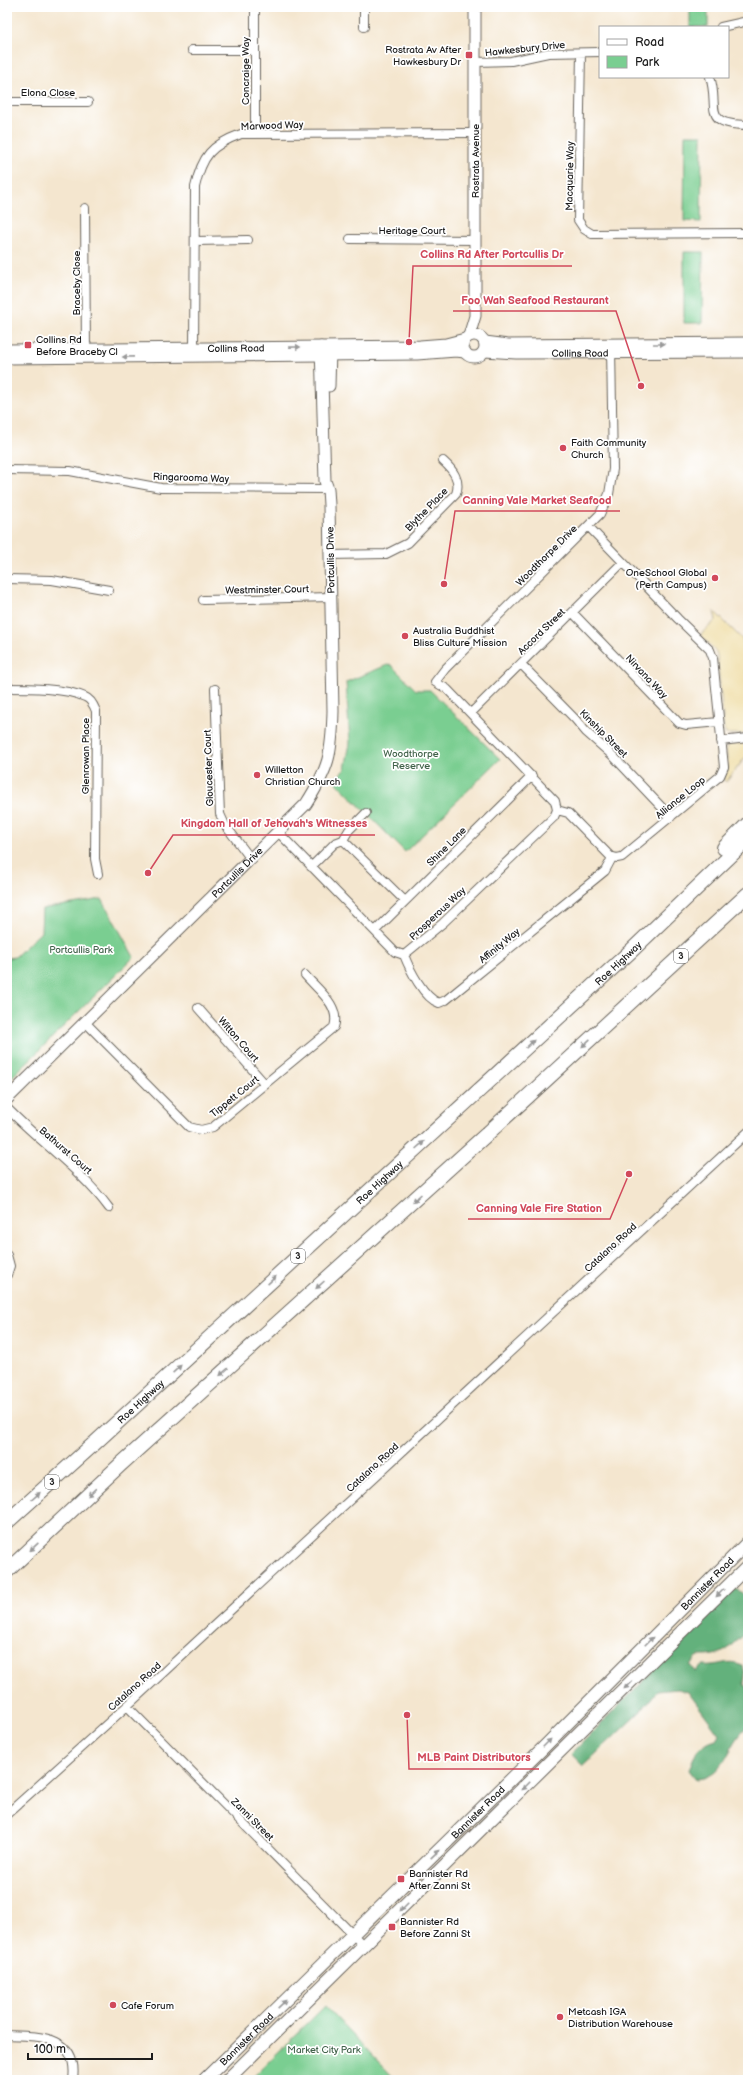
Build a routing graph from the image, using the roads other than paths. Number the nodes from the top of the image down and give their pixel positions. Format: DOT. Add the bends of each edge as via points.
graph roads {
  1 [pos="255,7"];
  2 [pos="364,7"];
  3 [pos="476,7"];
  4 [pos="748,21"];
  5 [pos="726,26"];
  6 [pos="364,27"];
  7 [pos="192,50"];
  8 [pos="254,50"];
  9 [pos="599,52"];
  10 [pos="581,53"];
  11 [pos="476,62"];
  12 [pos="710,78"];
  13 [pos="7,102"];
  14 [pos="88,102"];
  15 [pos="748,124"];
  16 [pos="475,133"];
  17 [pos="255,134"];
  18 [pos="85,208"];
  19 [pos="748,233"];
  20 [pos="248,240"];
  21 [pos="350,240"];
  22 [pos="475,240"];
  23 [pos="195,241"];
  24 [pos="475,316"];
  25 [pos="467,338"];
  26 [pos="484,343"];
  27 [pos="748,343"];
  28 [pos="611,349"];
  29 [pos="7,350"];
  30 [pos="325,351"];
  31 [pos="194,352"];
  32 [pos="465,352"];
  33 [pos="748,352"];
  34 [pos="86,354"];
  35 [pos="7,358"];
  36 [pos="442,461"];
  37 [pos="7,470"];
  38 [pos="328,489"];
  39 [pos="589,527"];
  40 [pos="330,555"];
  41 [pos="623,562"];
  42 [pos="7,579"];
  43 [pos="109,590"];
  44 [pos="331,597"];
  45 [pos="203,600"];
  46 [pos="573,614"];
  47 [pos="521,664"];
  48 [pos="7,688"];
  49 [pos="215,689"];
  50 [pos="470,713"];
  51 [pos="719,722"];
  52 [pos="748,738"];
  53 [pos="721,740"];
  54 [pos="532,776"];
  55 [pos="557,810"];
  56 [pos="366,812"];
  57 [pos="671,817"];
  58 [pos="748,824"];
  59 [pos="278,832"];
  60 [pos="748,839"];
  61 [pos="343,840"];
  62 [pos="612,858"];
  63 [pos="251,859"];
  64 [pos="311,867"];
  65 [pos="98,874"];
  66 [pos="748,894"];
  67 [pos="405,901"];
  68 [pos="748,907"];
  69 [pos="374,932"];
  70 [pos="632,950"];
  71 [pos="404,955"];
  72 [pos="305,975"];
  73 [pos="198,1008"];
  74 [pos="615,1017"];
  75 [pos="85,1022"];
  76 [pos="265,1084"];
  77 [pos="7,1099"];
  78 [pos="7,1108"];
  79 [pos="748,1132"];
  80 [pos="109,1208"];
  81 [pos="7,1255"];
  82 [pos="7,1275"];
  83 [pos="7,1522"];
  84 [pos="748,1542"];
  85 [pos="748,1566"];
  86 [pos="7,1571"];
  87 [pos="128,1706"];
  88 [pos="7,1814"];
  89 [pos="353,1934"];
  90 [pos="364,1946"];
  91 [pos="7,2035"];
  92 [pos="73,2080"];
  93 [pos="204,2080"];
  94 [pos="227,2080"];
  1 -- 8 [label="street, Concraige Way"];
  2 -- 6 [label="street"];
  3 -- 11 [label="street, Rostrata Avenue"];
  4 -- 5 [label="street"];
  7 -- 8 [label="street"];
  8 -- 17 [label="street, Concraige Way"];
  9 -- 10 [label="street, Hawkesbury Drive"];
  10 -- 11 [label="street, Hawkesbury Drive"];
  10 -- 19 [label="street, Macquarie Way" via="578,220 584,229 592,234"];
  11 -- 16 [label="street, Rostrata Avenue"];
  12 -- 15 [label="street" via="713,110 721,120 732,124"];
  13 -- 14 [label="street, Elona Close"];
  16 -- 17 [label="street, Marwood Way"];
  16 -- 22 [label="street, Rostrata Avenue"];
  17 -- 23 [label="street, Marwood Way" via="241,134 222,141 207,154 199,168 195,187"];
  18 -- 34 [label="street, Braceby Close"];
  20 -- 23 [label="street"];
  21 -- 22 [label="street, Heritage Court"];
  22 -- 24 [label="street, Rostrata Avenue"];
  23 -- 31 [label="street, Marwood Way"];
  24 -- 25 [label="street, Rostrata Avenue"];
  24 -- 26 [label="street, Rostrata Avenue"];
  25 -- 26 [label="street, Collins Road" via="476,335"];
  25 -- 30 [label="street, Collins Road" via="436,346"];
  25 -- 32 [label="street" via="463,347"];
  26 -- 28 [label="street, Collins Road"];
  26 -- 32 [label="street, Collins Road" via="476,357"];
  28 -- 27 [label="street, Collins Road, one-way"];
  28 -- 33 [label="street, Collins Road"];
  28 -- 39 [label="street, Woodthorpe Drive" via="613,469 609,494 600,514"];
  29 -- 34 [label="street, Collins Road"];
  30 -- 31 [label="street, Collins Road"];
  30 -- 32 [label="street, Collins Road"];
  30 -- 38 [label="street, Portcullis Drive" via="331,481"];
  31 -- 34 [label="street, Collins Road"];
  34 -- 35 [label="street, Collins Road"];
  36 -- 40 [label="street, Blythe Place" via="456,476 456,494 408,544 386,554"];
  37 -- 38 [label="street, Ringarooma Way" via="70,471 161,488"];
  38 -- 40 [label="street, Portcullis Drive"];
  39 -- 41 [label="street, Alliance Loop"];
  39 -- 50 [label="street, Woodthorpe Drive" via="444,669 435,682"];
  40 -- 44 [label="street, Portcullis Drive"];
  41 -- 46 [label="street, Accord Street"];
  41 -- 51 [label="street, Alliance Loop" via="710,650"];
  42 -- 43 [label="street" via="52,580"];
  44 -- 45 [label="street, Westminster Court"];
  44 -- 59 [label="street, Portcullis Drive" via="332,743 321,780 306,804"];
  46 -- 47 [label="street, Accord Street"];
  46 -- 51 [label="street, Nirvana Way" via="679,723 686,725"];
  47 -- 50 [label="street, Accord Street"];
  47 -- 57 [label="street, Kinship Street"];
  48 -- 65 [label="street, Glenrowan Place" via="40,688 86,697 93,703 96,711 95,859"];
  49 -- 63 [label="street, Gloucester Court" via="218,805 225,825"];
  50 -- 54 [label="street"];
  51 -- 53 [label="street, Alliance Loop"];
  52 -- 53 [label="street"];
  53 -- 57 [label="street, Alliance Loop" via="723,772"];
  54 -- 55 [label="street" via="555,801"];
  54 -- 67 [label="street, Shine Lane"];
  55 -- 62 [label="street" via="568,813"];
  55 -- 71 [label="street, Prosperous Way" via="554,816 443,923"];
  56 -- 61 [label="street" via="348,830"];
  57 -- 62 [label="street, Alliance Loop" via="622,857"];
  58 -- 70 [label="highway" via="681,891"];
  59 -- 63 [label="street, Portcullis Drive"];
  59 -- 64 [label="street"];
  60 -- 70 [label="highway, Roe Highway / 3"];
  61 -- 64 [label="street" via="335,843"];
  61 -- 67 [label="street"];
  62 -- 71 [label="street, Affinity Way" via="605,871 446,1000 439,1003 432,1001 424,993"];
  63 -- 75 [label="street, Portcullis Drive"];
  64 -- 69 [label="street"];
  66 -- 74 [label="highway, 3"];
  67 -- 69 [label="street, Shine Lane"];
  68 -- 74 [label="highway"];
  69 -- 71 [label="street" via="395,952"];
  83 -- 70 [label="highway, Roe Highway / 3, one-way"];
  72 -- 76 [label="street, Tippett Court" via="334,1009 336,1022 329,1032"];
  73 -- 76 [label="street, Witton Court"];
  74 -- 86 [label="highway, 3, one-way" via="120,1465"];
  75 -- 76 [label="street, Tippett Court" via="189,1127 200,1130 213,1127"];
  75 -- 77 [label="street, Portcullis Drive"];
  78 -- 80 [label="street, Bathurst Court" via="87,1182"];
  79 -- 87 [label="street, Catalano Road"];
  81 -- 82 [label="street" via="10,1266"];
  89 -- 84 [label="main road, Bannister Road, one-way"];
  85 -- 90 [label="main road, Bannister Road, one-way"];
  87 -- 88 [label="street, Catalano Road"];
  87 -- 89 [label="street, Zanni Street"];
  89 -- 90 [label="street, Zanni Street"];
  93 -- 89 [label="main road, Bannister Road, one-way"];
  90 -- 94 [label="main road, Bannister Road"];
  91 -- 92 [label="street" via="40,2036 55,2040 71,2056 74,2066"];
}
